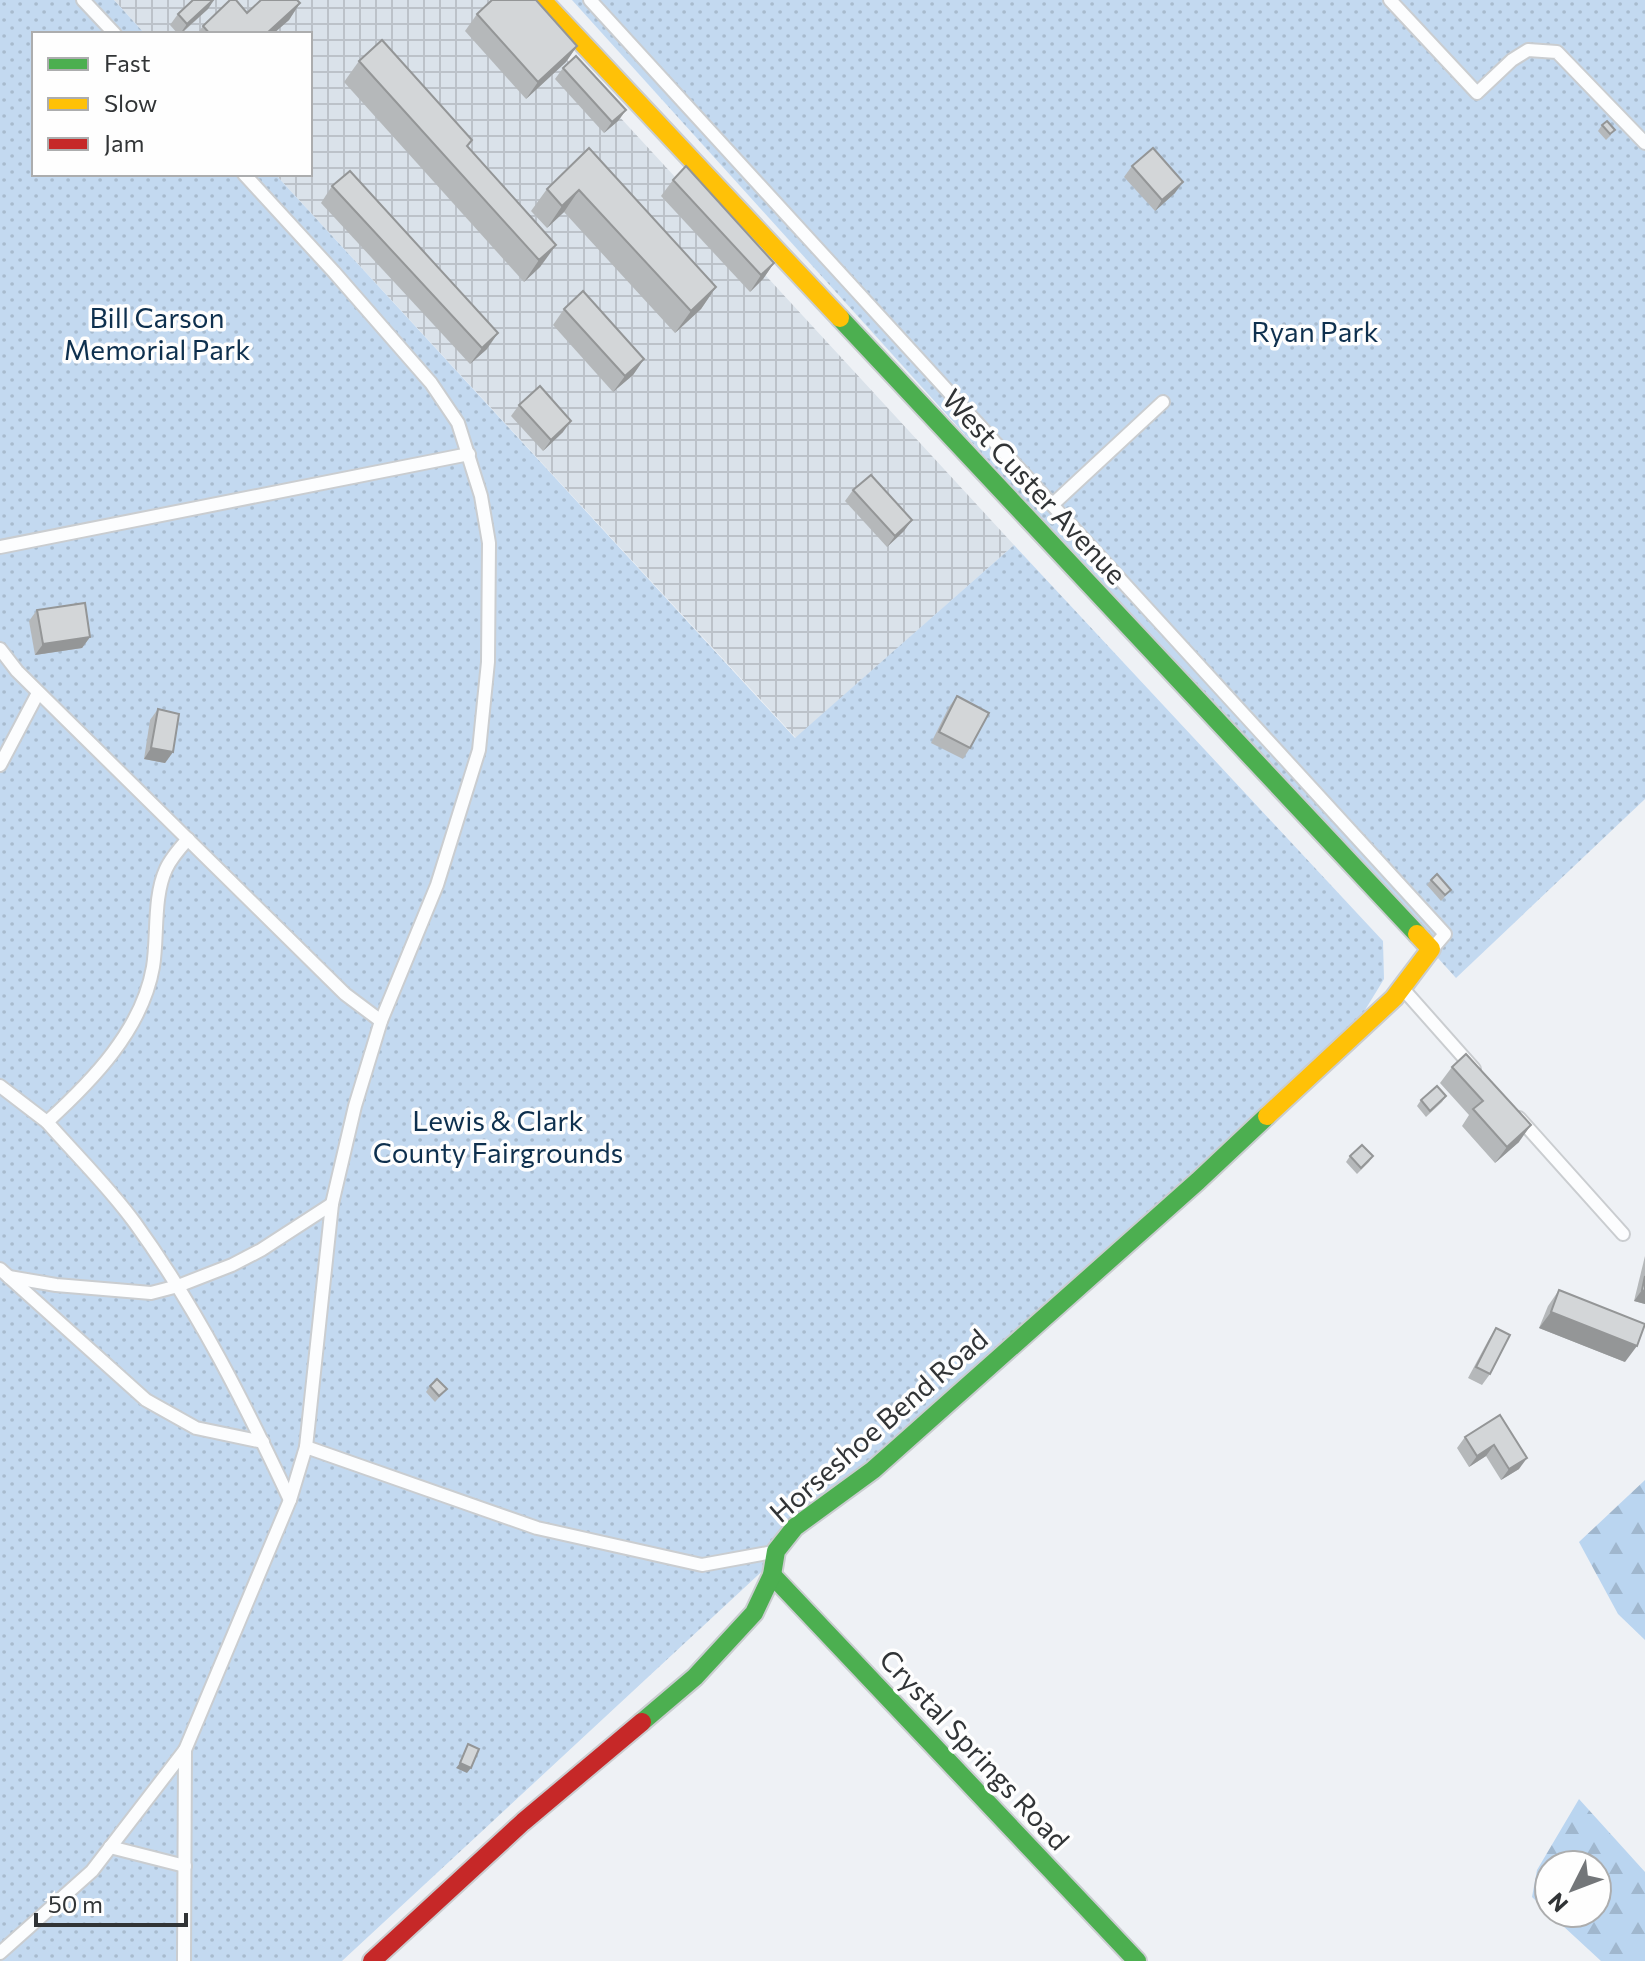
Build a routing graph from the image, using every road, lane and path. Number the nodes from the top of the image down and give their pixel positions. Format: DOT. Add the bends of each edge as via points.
graph roads {
  1 [pos="83,0"];
  2 [pos="542,0"];
  3 [pos="590,0"];
  4 [pos="1390,0"];
  5 [pos="113,32"];
  6 [pos="1645,143"];
  7 [pos="246,176"];
  8 [pos="1163,402"];
  9 [pos="469,454"];
  10 [pos="1052,505"];
  11 [pos="0,547"];
  12 [pos="0,649"];
  13 [pos="38,693"];
  14 [pos="0,765"];
  15 [pos="188,839"];
  16 [pos="1431,949"];
  17 [pos="1402,988"];
  18 [pos="381,1021"];
  19 [pos="1486,1082"];
  20 [pos="0,1086"];
  21 [pos="1507,1105"];
  22 [pos="47,1122"];
  23 [pos="332,1204"];
  24 [pos="1623,1234"];
  25 [pos="5,1273"];
  26 [pos="178,1286"];
  27 [pos="263,1442"];
  28 [pos="306,1447"];
  29 [pos="290,1500"];
  30 [pos="776,1551"];
  31 [pos="772,1575"];
  32 [pos="185,1750"];
  33 [pos="110,1847"];
  34 [pos="185,1866"];
  35 [pos="0,1953"];
  36 [pos="184,1961"];
  37 [pos="372,1961"];
  38 [pos="1137,1961"];
  1 -- 5 [label="lane"];
  2 -- 16 [label="street, West Custer Avenue"];
  3 -- 10 [label="lane"];
  4 -- 6 [label="lane" via="1477,93 1528,50 1557,52"];
  7 -- 9 [label="lane" via="431,383 458,423"];
  8 -- 10 [label="lane"];
  9 -- 11 [label="lane"];
  9 -- 18 [label="lane" via="489,543 488,662 479,750 437,885"];
  10 -- 16 [label="lane" via="1445,934"];
  12 -- 13 [label="lane"];
  13 -- 14 [label="lane"];
  13 -- 15 [label="lane"];
  15 -- 18 [label="lane" via="345,994"];
  15 -- 22 [label="lane" via="166,870 144,998 121,1043"];
  16 -- 17 [label="street"];
  17 -- 19 [label="lane"];
  17 -- 30 [label="street, Horseshoe Bend Road" via="1198,1181 873,1470 795,1527"];
  18 -- 23 [label="lane"];
  20 -- 22 [label="lane"];
  21 -- 24 [label="lane"];
  22 -- 26 [label="lane" via="134,1221"];
  23 -- 26 [label="lane" via="261,1250"];
  23 -- 28 [label="lane"];
  25 -- 26 [label="lane" via="125,1292"];
  25 -- 27 [label="lane" via="146,1400 196,1428"];
  26 -- 27 [label="lane"];
  27 -- 29 [label="lane"];
  28 -- 29 [label="lane"];
  28 -- 30 [label="lane" via="537,1528 702,1565"];
  29 -- 32 [label="lane"];
  30 -- 31 [label="street, Horseshoe Bend Road"];
  31 -- 37 [label="street, Horseshoe Bend Road" via="754,1613 695,1677 523,1822"];
  31 -- 38 [label="street, Crystal Springs Road"];
  32 -- 33 [label="lane"];
  32 -- 34 [label="lane"];
  33 -- 34 [label="lane"];
  33 -- 35 [label="lane" via="92,1871"];
  34 -- 36 [label="lane"];
}
